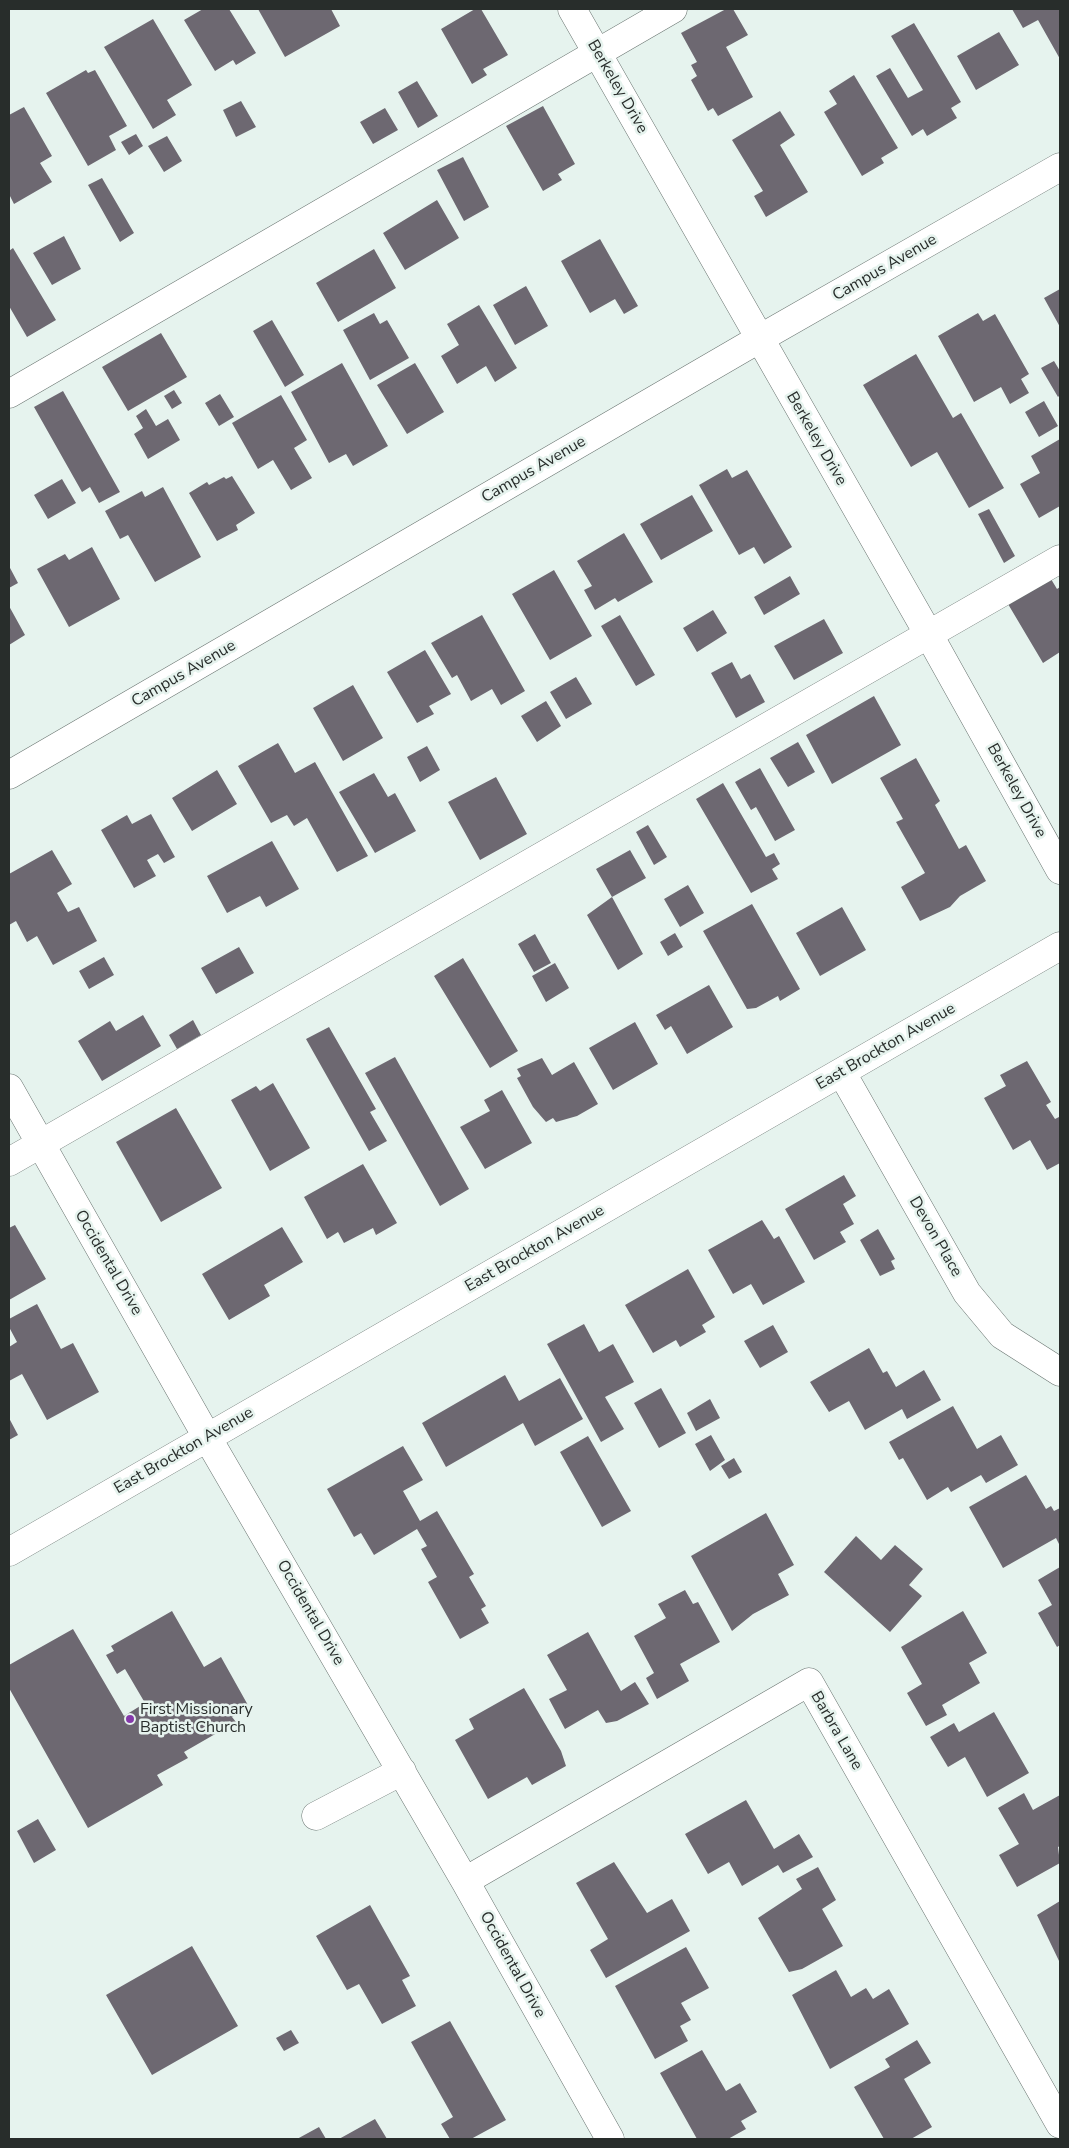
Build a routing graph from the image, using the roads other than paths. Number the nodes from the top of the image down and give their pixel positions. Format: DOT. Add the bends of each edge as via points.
graph roads {
  1 [pos="572,9"];
  2 [pos="673,9"];
  3 [pos="598,53"];
  4 [pos="1060,167"];
  5 [pos="759,339"];
  6 [pos="9,394"];
  7 [pos="1060,559"];
  8 [pos="929,635"];
  9 [pos="9,775"];
  10 [pos="1060,870"];
  11 [pos="1060,946"];
  12 [pos="842,1073"];
  13 [pos="9,1088"];
  14 [pos="40,1144"];
  15 [pos="9,1162"];
  16 [pos="1060,1372"];
  17 [pos="207,1437"];
  18 [pos="9,1552"];
  19 [pos="402,1771"];
  20 [pos="316,1816"];
  21 [pos="465,1881"];
  22 [pos="1060,2124"];
  23 [pos="610,2139"];
  1 -- 3 [label="street, Berkeley Drive"];
  2 -- 3 [label="street"];
  3 -- 5 [label="street, Berkeley Drive"];
  3 -- 6 [label="street"];
  4 -- 5 [label="street, Campus Avenue"];
  5 -- 8 [label="street, Berkeley Drive"];
  5 -- 9 [label="street, Campus Avenue"];
  7 -- 8 [label="street"];
  8 -- 10 [label="street, Berkeley Drive"];
  8 -- 14 [label="street"];
  11 -- 12 [label="street, East Brockton Avenue"];
  12 -- 16 [label="street, Devon Place" via="967,1293 1002,1335"];
  12 -- 17 [label="street, East Brockton Avenue"];
  13 -- 14 [label="street, Occidental Drive"];
  14 -- 15 [label="street"];
  14 -- 17 [label="street, Occidental Drive"];
  17 -- 18 [label="street, East Brockton Avenue"];
  17 -- 19 [label="street, Occidental Drive"];
  19 -- 20 [label="street"];
  19 -- 21 [label="street, Occidental Drive"];
  21 -- 22 [label="street, Barbra Lane" via="809,1682"];
  21 -- 23 [label="street, Occidental Drive"];
}
